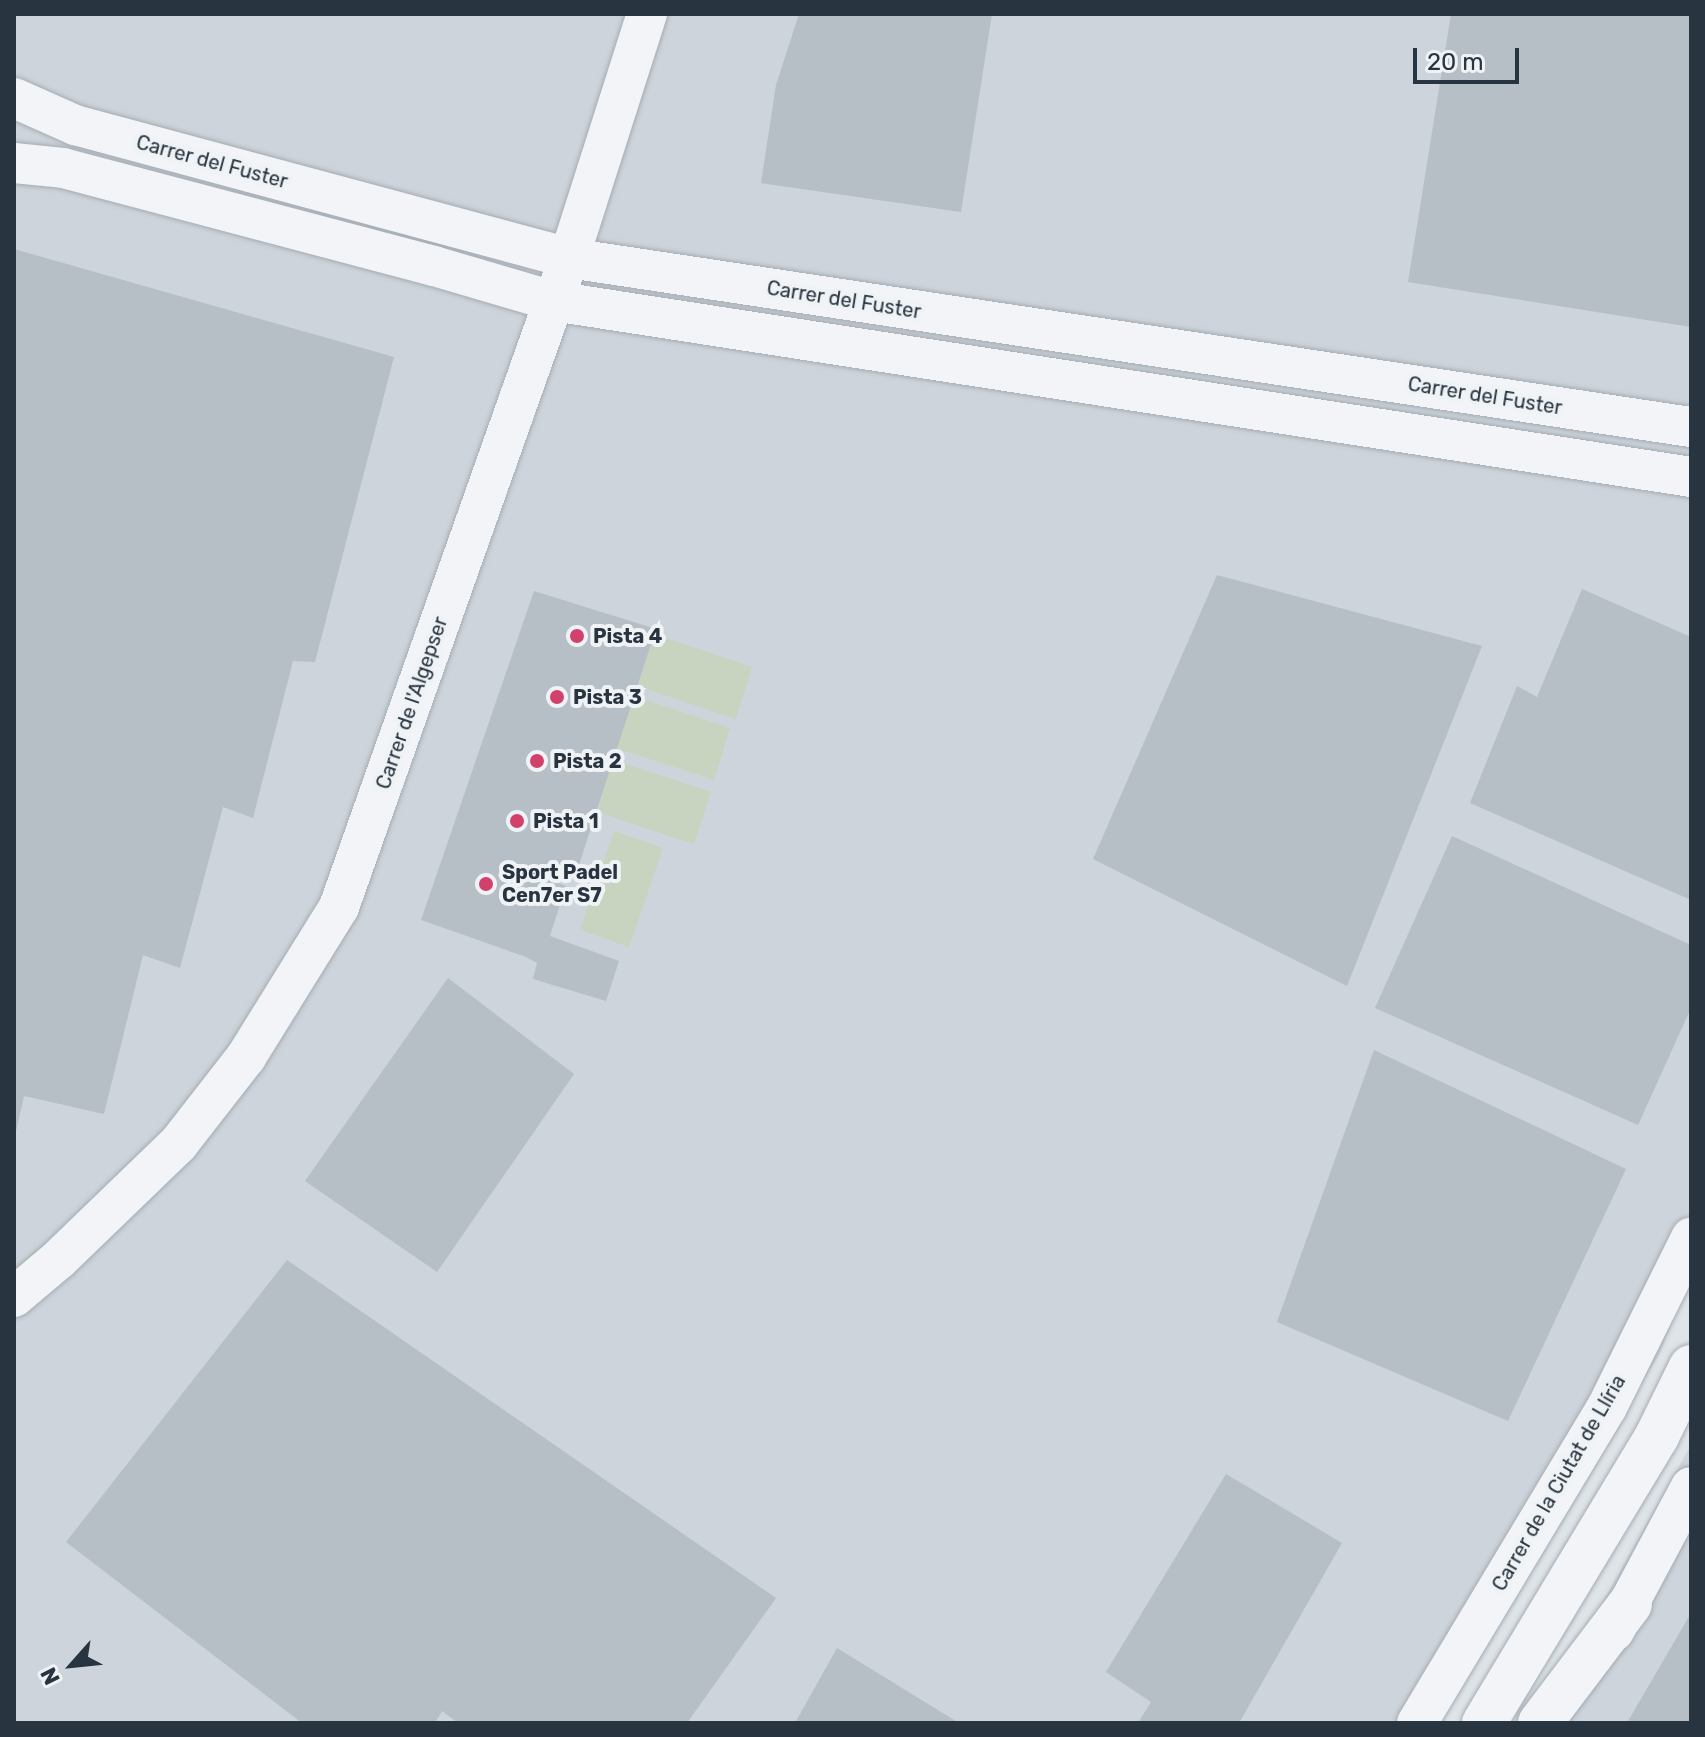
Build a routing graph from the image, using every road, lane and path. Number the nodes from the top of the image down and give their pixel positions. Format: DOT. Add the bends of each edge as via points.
graph roads {
  1 [pos="647,14"];
  2 [pos="14,98"];
  3 [pos="14,163"];
  4 [pos="569,258"];
  5 [pos="553,301"];
  6 [pos="1691,427"];
  7 [pos="1691,477"];
  8 [pos="1691,1238"];
  9 [pos="14,1297"];
  10 [pos="1691,1367"];
  11 [pos="1691,1487"];
  12 [pos="1630,1604"];
  13 [pos="1417,1723"];
  14 [pos="1484,1723"];
  15 [pos="1540,1723"];
  16 [pos="1560,1723"];
  1 -- 4 [label="street, Carrer de l'Algepser"];
  2 -- 4 [label="street, Carrer del Fuster" via="75,125"];
  3 -- 5 [label="street" via="63,168"];
  4 -- 5 [label="street, Carrer de l'Algepser"];
  4 -- 6 [label="street, Carrer del Fuster"];
  5 -- 7 [label="street"];
  5 -- 9 [label="street, Carrer de l'Algepser" via="339,907 246,1057 179,1143"];
  8 -- 13 [label="street, Carrer de la Ciutat de Llíria" via="1607,1407"];
  10 -- 14 [label="street" via="1657,1436"];
  11 -- 12 [label="street"];
  12 -- 15 [label="street"];
  12 -- 16 [label="street"];
}
